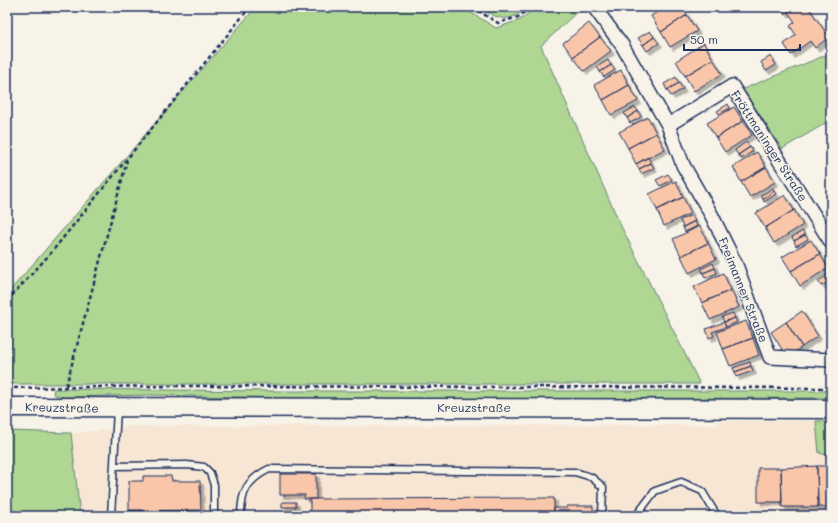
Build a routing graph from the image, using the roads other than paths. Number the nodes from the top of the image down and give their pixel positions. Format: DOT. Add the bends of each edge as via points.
graph roads {
  1 [pos="594,7"];
  2 [pos="668,125"];
  3 [pos="831,242"];
  4 [pos="831,360"];
  5 [pos="7,407"];
  6 [pos="117,408"];
  7 [pos="831,409"];
  8 [pos="114,466"];
  9 [pos="111,516"];
  10 [pos="214,516"];
  11 [pos="241,516"];
  12 [pos="602,516"];
  13 [pos="636,516"];
  14 [pos="717,516"];
  1 -- 2 [label="street" via="622,45"];
  2 -- 3 [label="street, Fröttmaninger Straße" via="732,86"];
  2 -- 4 [label="street, Freimanner Straße" via="683,165 736,265 770,358"];
  5 -- 6 [label="main road, Kreuzstraße"];
  6 -- 7 [label="main road, Kreuzstraße"];
  6 -- 8 [label="lane, Kreuzstraße"];
  8 -- 9 [label="lane, Kreuzstraße"];
  8 -- 10 [label="lane" via="204,467 210,473 214,485"];
  11 -- 12 [label="lane" via="244,490 256,476 269,469 575,472 591,477 603,488"];
  13 -- 14 [label="lane" via="655,491 681,482 702,491"];
}
